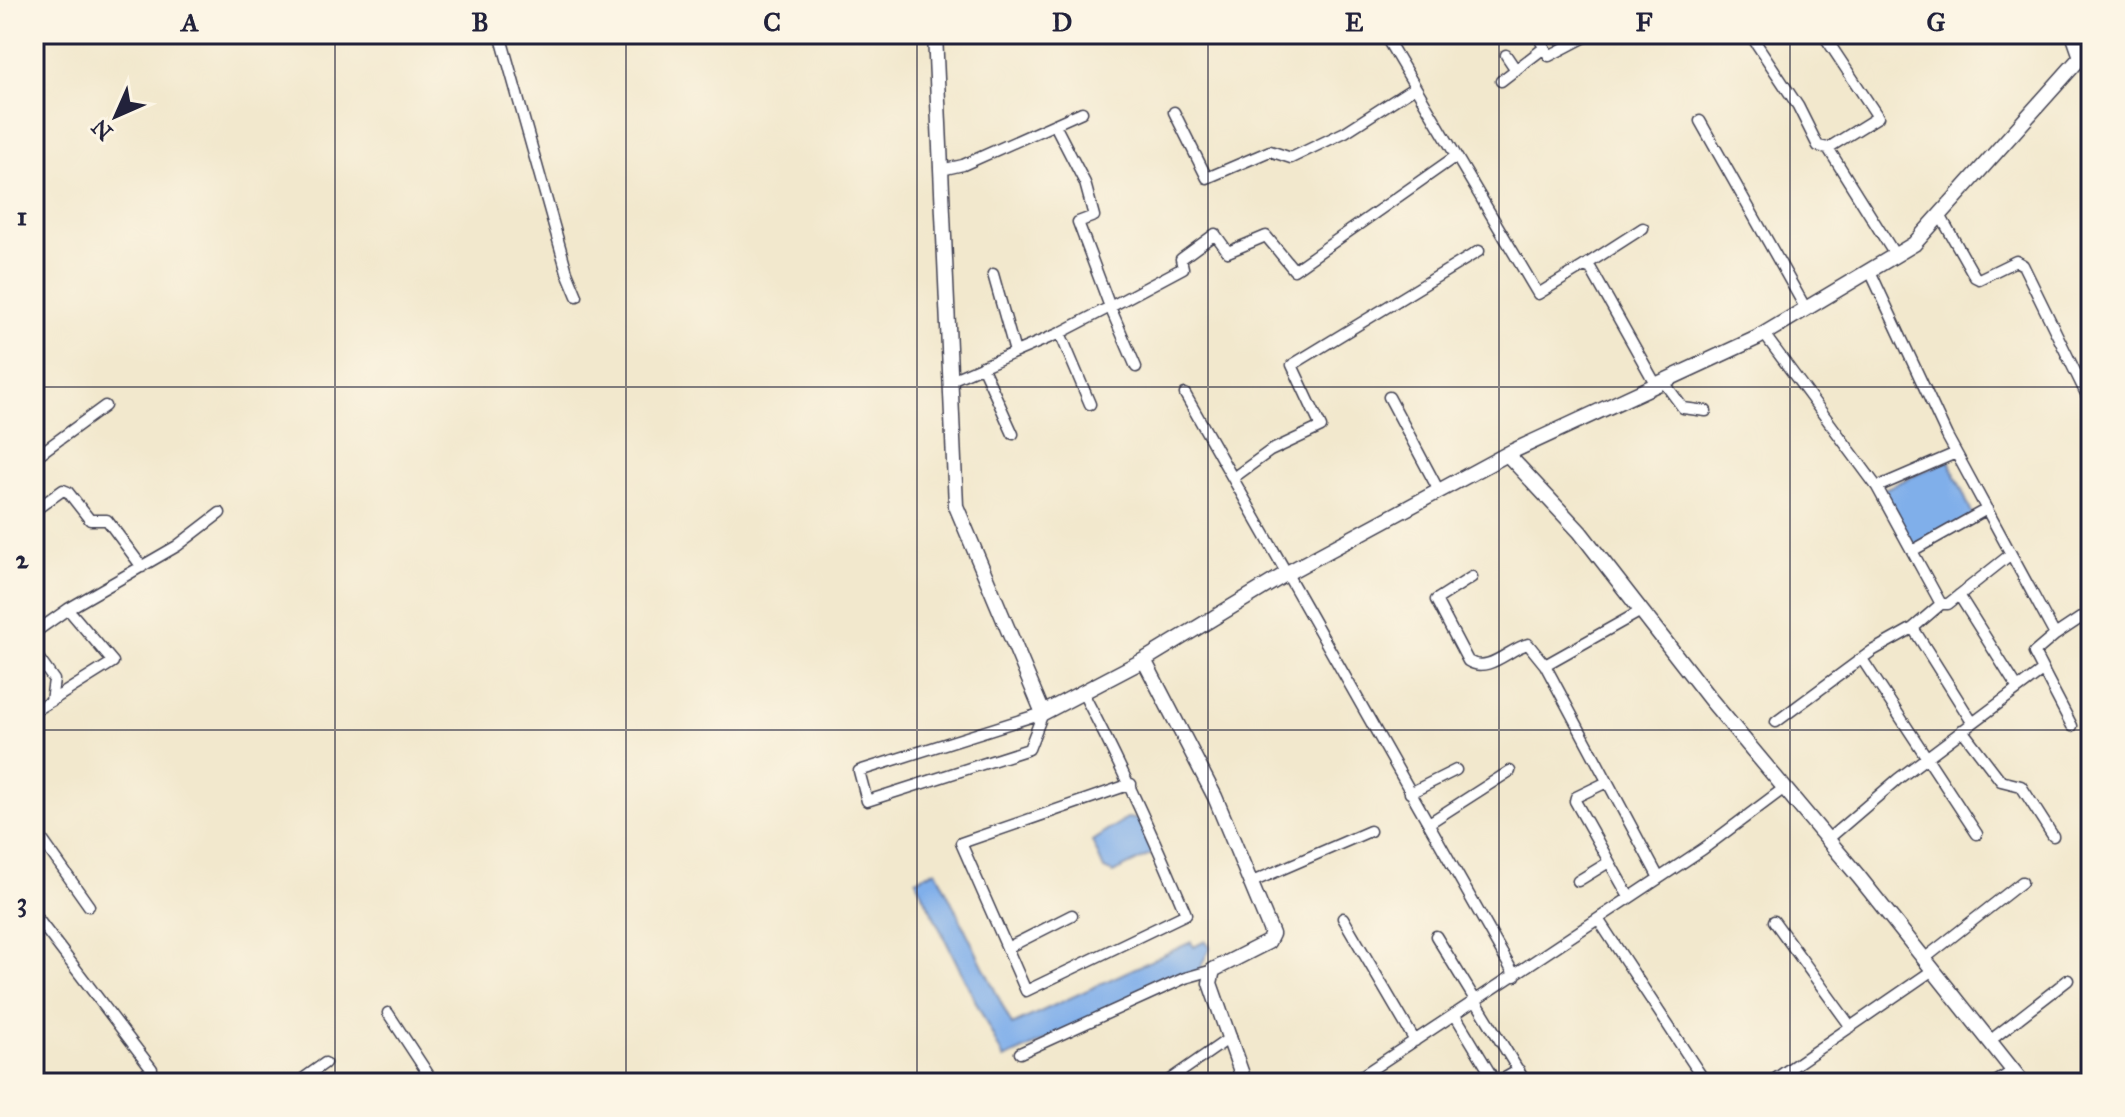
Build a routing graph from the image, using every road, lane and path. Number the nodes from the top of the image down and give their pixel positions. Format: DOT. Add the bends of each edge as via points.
graph roads {
  1 [pos="500,34"];
  2 [pos="935,34"];
  3 [pos="1384,34"];
  4 [pos="1527,34"];
  5 [pos="1591,34"];
  6 [pos="1750,34"];
  7 [pos="1823,34"];
  8 [pos="2076,35"];
  9 [pos="1544,48"];
  10 [pos="1506,55"];
  11 [pos="1516,70"];
  12 [pos="1501,81"];
  13 [pos="1415,87"];
  14 [pos="1082,112"];
  15 [pos="1174,112"];
  16 [pos="1700,121"];
  17 [pos="1055,125"];
  18 [pos="1828,148"];
  19 [pos="1456,156"];
  20 [pos="941,170"];
  21 [pos="1940,215"];
  22 [pos="1643,228"];
  23 [pos="1479,251"];
  24 [pos="1895,255"];
  25 [pos="1584,266"];
  26 [pos="1870,271"];
  27 [pos="993,274"];
  28 [pos="577,296"];
  29 [pos="1110,307"];
  30 [pos="1806,309"];
  31 [pos="1060,333"];
  32 [pos="1764,334"];
  33 [pos="1015,352"];
  34 [pos="982,366"];
  35 [pos="1136,367"];
  36 [pos="951,380"];
  37 [pos="1660,383"];
  38 [pos="1185,394"];
  39 [pos="1389,397"];
  40 [pos="1090,404"];
  41 [pos="2091,404"];
  42 [pos="105,406"];
  43 [pos="1706,411"];
  44 [pos="1013,434"];
  45 [pos="1956,453"];
  46 [pos="1507,454"];
  47 [pos="34,458"];
  48 [pos="1233,478"];
  49 [pos="1877,487"];
  50 [pos="1439,491"];
  51 [pos="38,508"];
  52 [pos="1987,509"];
  53 [pos="220,513"];
  54 [pos="1912,551"];
  55 [pos="2011,554"];
  56 [pos="142,567"];
  57 [pos="1289,572"];
  58 [pos="1472,577"];
  59 [pos="1959,595"];
  60 [pos="1941,604"];
  61 [pos="68,609"];
  62 [pos="1641,611"];
  63 [pos="2091,611"];
  64 [pos="1913,628"];
  65 [pos="34,633"];
  66 [pos="2055,635"];
  67 [pos="34,652"];
  68 [pos="1862,659"];
  69 [pos="1144,660"];
  70 [pos="1545,665"];
  71 [pos="2042,671"];
  72 [pos="2018,689"];
  73 [pos="1083,693"];
  74 [pos="51,701"];
  75 [pos="34,711"];
  76 [pos="1043,713"];
  77 [pos="1776,722"];
  78 [pos="1972,722"];
  79 [pos="2072,726"];
  80 [pos="1962,730"];
  81 [pos="1925,759"];
  82 [pos="1456,770"];
  83 [pos="1510,771"];
  84 [pos="1607,782"];
  85 [pos="1131,784"];
  86 [pos="1783,789"];
  87 [pos="1410,793"];
  88 [pos="1429,823"];
  89 [pos="34,828"];
  90 [pos="1370,831"];
  91 [pos="1977,834"];
  92 [pos="2053,836"];
  93 [pos="1827,840"];
  94 [pos="1609,862"];
  95 [pos="1659,878"];
  96 [pos="1578,881"];
  97 [pos="1252,882"];
  98 [pos="2022,882"];
  99 [pos="1629,897"];
  100 [pos="89,906"];
  101 [pos="34,914"];
  102 [pos="1072,915"];
  103 [pos="1343,918"];
  104 [pos="1598,919"];
  105 [pos="1774,921"];
  106 [pos="1436,936"];
  107 [pos="1007,948"];
  108 [pos="1929,965"];
  109 [pos="1213,970"];
  110 [pos="1515,976"];
  111 [pos="2068,980"];
  112 [pos="1474,1002"];
  113 [pos="388,1013"];
  114 [pos="1455,1015"];
  115 [pos="1851,1027"];
  116 [pos="1996,1036"];
  117 [pos="1231,1037"];
  118 [pos="1415,1041"];
  119 [pos="1020,1053"];
  120 [pos="325,1063"];
  121 [pos="1519,1070"];
  122 [pos="2013,1071"];
  123 [pos="134,1083"];
  124 [pos="297,1083"];
  125 [pos="434,1083"];
  126 [pos="1165,1083"];
  127 [pos="1245,1083"];
  128 [pos="1351,1083"];
  129 [pos="1526,1083"];
  130 [pos="1706,1083"];
  131 [pos="1769,1083"];
  132 [pos="1994,1083"];
  133 [pos="2023,1083"];
  1 -- 28 [label="street"];
  2 -- 20 [label="street"];
  3 -- 13 [label="street"];
  4 -- 9 [label="street" via="1536,35"];
  5 -- 9 [label="street" via="1553,55"];
  6 -- 18 [label="street" via="1818,146"];
  7 -- 18 [label="street" via="1878,117"];
  8 -- 21 [label="street" via="2081,57"];
  9 -- 11 [label="street"];
  10 -- 11 [label="street"];
  11 -- 12 [label="street"];
  13 -- 15 [label="street" via="1345,132 1291,158 1270,151 1207,178"];
  13 -- 19 [label="street"];
  14 -- 17 [label="street"];
  16 -- 30 [label="street"];
  17 -- 20 [label="street"];
  17 -- 29 [label="street" via="1085,183 1094,216 1078,222"];
  18 -- 24 [label="street"];
  19 -- 25 [label="street" via="1538,294"];
  19 -- 29 [label="street" via="1294,270 1266,236 1228,252 1215,234 1185,253 1183,268"];
  20 -- 36 [label="street"];
  21 -- 24 [label="street" via="1914,244"];
  21 -- 41 [label="street" via="1975,277 2016,261 2023,265"];
  22 -- 25 [label="street"];
  23 -- 48 [label="street" via="1292,365 1321,427 1270,451"];
  24 -- 26 [label="street"];
  25 -- 37 [label="street" via="1600,282"];
  26 -- 30 [label="street"];
  26 -- 45 [label="street"];
  27 -- 33 [label="street"];
  29 -- 31 [label="street"];
  29 -- 35 [label="street"];
  30 -- 32 [label="street"];
  31 -- 33 [label="street"];
  31 -- 40 [label="street"];
  32 -- 37 [label="street"];
  32 -- 49 [label="street"];
  33 -- 34 [label="street"];
  34 -- 36 [label="street"];
  34 -- 44 [label="street"];
  36 -- 76 [label="street" via="956,506"];
  37 -- 43 [label="street" via="1683,408"];
  37 -- 46 [label="street"];
  38 -- 48 [label="street"];
  39 -- 50 [label="street"];
  42 -- 47 [label="street"];
  45 -- 49 [label="street"];
  45 -- 52 [label="street"];
  46 -- 50 [label="street"];
  46 -- 62 [label="street" via="1580,532"];
  48 -- 57 [label="street"];
  49 -- 54 [label="street"];
  50 -- 57 [label="street"];
  51 -- 56 [label="street" via="63,490 68,492 90,520 107,520"];
  52 -- 54 [label="street"];
  52 -- 55 [label="street"];
  53 -- 56 [label="street"];
  54 -- 60 [label="street"];
  55 -- 59 [label="street"];
  55 -- 66 [label="street"];
  56 -- 61 [label="street"];
  57 -- 69 [label="street"];
  57 -- 87 [label="street"];
  58 -- 70 [label="street" via="1436,600 1468,661 1494,662 1528,644"];
  59 -- 60 [label="street"];
  59 -- 72 [label="street"];
  60 -- 64 [label="street"];
  61 -- 65 [label="street"];
  61 -- 74 [label="street" via="113,662"];
  62 -- 70 [label="street"];
  62 -- 86 [label="street"];
  63 -- 66 [label="street"];
  64 -- 68 [label="street"];
  64 -- 78 [label="street"];
  66 -- 71 [label="street" via="2034,653"];
  67 -- 74 [label="street" via="54,680"];
  68 -- 77 [label="street"];
  68 -- 81 [label="street"];
  69 -- 73 [label="street"];
  69 -- 97 [label="street"];
  70 -- 84 [label="street"];
  71 -- 72 [label="street"];
  71 -- 79 [label="street"];
  72 -- 78 [label="street"];
  73 -- 76 [label="street"];
  73 -- 85 [label="street"];
  74 -- 75 [label="street"];
  76 -- 76 [label="street" via="1029,749 867,801 859,771"];
  78 -- 80 [label="street"];
  80 -- 81 [label="street"];
  80 -- 92 [label="street" via="2001,781 2021,786"];
  81 -- 91 [label="street"];
  81 -- 93 [label="street"];
  82 -- 87 [label="street"];
  83 -- 88 [label="street"];
  84 -- 94 [label="street" via="1575,801"];
  84 -- 95 [label="street"];
  85 -- 107 [label="street" via="961,843"];
  85 -- 107 [label="street" via="1186,914 1026,991"];
  86 -- 93 [label="street"];
  86 -- 95 [label="street"];
  87 -- 88 [label="street"];
  88 -- 110 [label="street"];
  89 -- 100 [label="street"];
  90 -- 97 [label="street"];
  93 -- 108 [label="street"];
  94 -- 96 [label="street"];
  94 -- 99 [label="street"];
  95 -- 99 [label="street"];
  97 -- 109 [label="street" via="1272,934 1268,942"];
  98 -- 108 [label="street"];
  99 -- 104 [label="street"];
  101 -- 123 [label="street" via="152,1069"];
  102 -- 107 [label="street"];
  103 -- 118 [label="street"];
  104 -- 110 [label="street"];
  104 -- 130 [label="street"];
  105 -- 115 [label="street"];
  106 -- 112 [label="street"];
  108 -- 115 [label="street"];
  108 -- 122 [label="street"];
  109 -- 117 [label="street" via="1210,983"];
  109 -- 119 [label="street"];
  110 -- 112 [label="street"];
  111 -- 116 [label="street"];
  112 -- 114 [label="street"];
  112 -- 121 [label="street"];
  113 -- 125 [label="street"];
  114 -- 118 [label="street"];
  114 -- 121 [label="street" via="1496,1083"];
  115 -- 131 [label="street"];
  117 -- 126 [label="street"];
  117 -- 127 [label="street"];
  118 -- 128 [label="street"];
  120 -- 124 [label="street"];
  121 -- 129 [label="street"];
  122 -- 132 [label="street"];
  122 -- 133 [label="street"];
}
